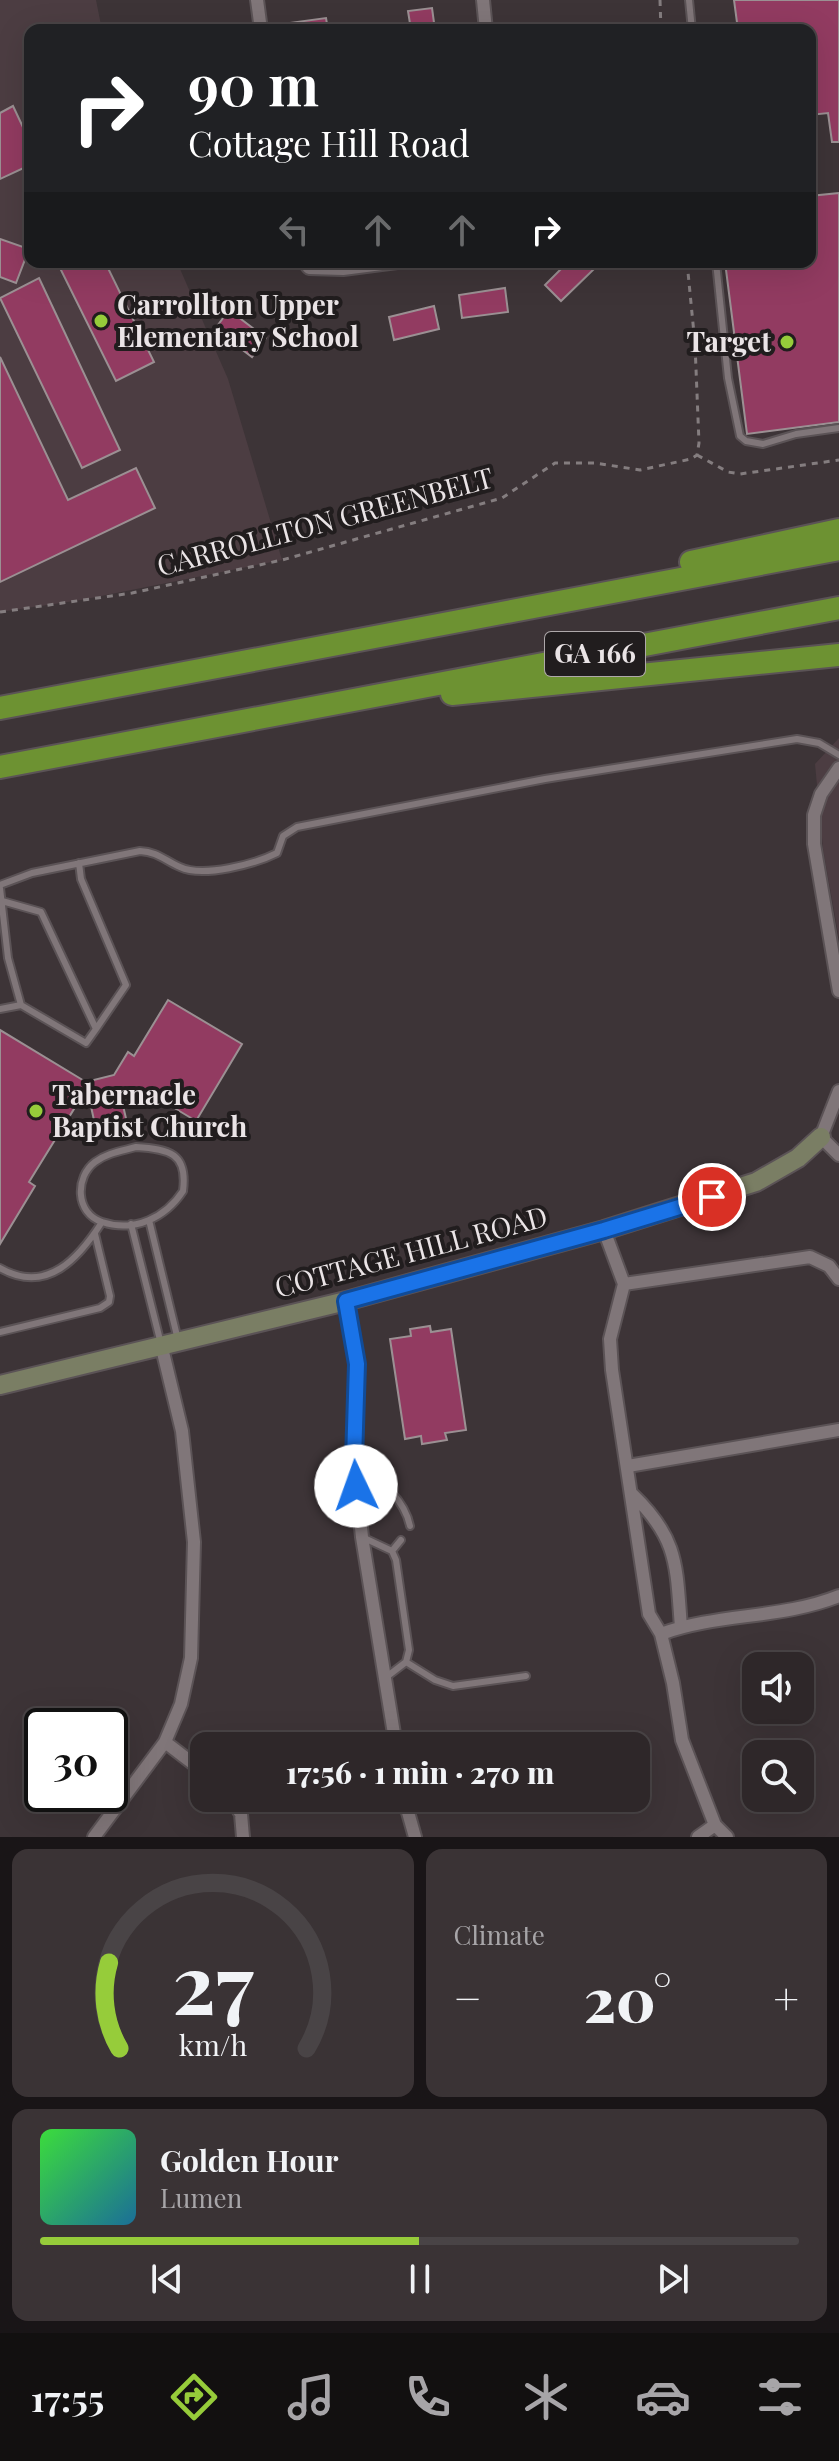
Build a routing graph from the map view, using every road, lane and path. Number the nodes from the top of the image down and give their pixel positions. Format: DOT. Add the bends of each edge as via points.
graph roads {
  1 [pos="257,0"];
  2 [pos="483,0"];
  3 [pos="660,0"];
  4 [pos="689,0"];
  5 [pos="260,24"];
  6 [pos="485,24"];
  7 [pos="661,24"];
  8 [pos="691,24"];
  9 [pos="688,268"];
  10 [pos="717,268"];
  11 [pos="839,428"];
  12 [pos="697,455"];
  13 [pos="839,460"];
  14 [pos="839,530"];
  15 [pos="839,549"];
  16 [pos="615,591"];
  17 [pos="839,608"];
  18 [pos="0,612"];
  19 [pos="839,655"];
  20 [pos="351,700"];
  21 [pos="0,708"];
  22 [pos="839,755"];
  23 [pos="0,767"];
  24 [pos="838,771"];
  25 [pos="79,863"];
  26 [pos="0,886"];
  27 [pos="2,901"];
  28 [pos="839,991"];
  29 [pos="21,1005"];
  30 [pos="0,1009"];
  31 [pos="96,1029"];
  32 [pos="839,1091"];
  33 [pos="821,1137"];
  34 [pos="839,1155"];
  35 [pos="149,1220"];
  36 [pos="102,1222"];
  37 [pos="131,1224"];
  38 [pos="604,1230"];
  39 [pos="95,1234"];
  40 [pos="0,1268"];
  41 [pos="839,1279"];
  42 [pos="624,1284"];
  43 [pos="346,1301"];
  44 [pos="0,1332"];
  45 [pos="169,1342"];
  46 [pos="0,1385"];
  47 [pos="839,1430"];
  48 [pos="354,1460"];
  49 [pos="628,1466"];
  50 [pos="632,1494"];
  51 [pos="410,1526"];
  52 [pos="362,1537"];
  53 [pos="401,1540"];
  54 [pos="392,1551"];
  55 [pos="839,1596"];
  56 [pos="681,1627"];
  57 [pos="661,1634"];
  58 [pos="406,1662"];
  59 [pos="526,1676"];
  60 [pos="385,1678"];
  61 [pos="394,1732"];
  62 [pos="165,1742"];
  63 [pos="190,1761"];
  64 [pos="240,1812"];
  65 [pos="408,1812"];
  66 [pos="715,1825"];
  67 [pos="94,1837"];
  68 [pos="243,1837"];
  69 [pos="415,1837"];
  70 [pos="698,1837"];
  71 [pos="727,1837"];
  1 -- 5 [label="street"];
  2 -- 6 [label="street"];
  3 -- 7 [label="path"];
  4 -- 8 [label="lane"];
  9 -- 12 [label="path"];
  10 -- 11 [label="lane" via="740,436 763,444"];
  12 -- 13 [label="path" via="740,474"];
  12 -- 18 [label="path, CARROLLTON GREENBELT" via="640,470 555,463 502,498 282,560 132,593"];
  14 -- 16 [label="highway" via="696,561"];
  15 -- 16 [label="highway, GA 166"];
  16 -- 21 [label="highway, GA 166"];
  17 -- 20 [label="highway, GA 166"];
  19 -- 20 [label="highway"];
  20 -- 23 [label="highway, GA 166"];
  22 -- 25 [label="lane" via="819,743 797,739 466,793 297,827 283,836 277,853 208,872 182,869 155,852"];
  24 -- 28 [label="street" via="821,794 814,830"];
  25 -- 26 [label="lane"];
  25 -- 31 [label="lane" via="126,985"];
  26 -- 27 [label="lane"];
  27 -- 29 [label="lane" via="8,958"];
  27 -- 31 [label="lane" via="41,912"];
  29 -- 30 [label="lane"];
  29 -- 31 [label="lane" via="86,1043"];
  32 -- 33 [label="street"];
  33 -- 34 [label="street"];
  33 -- 38 [label="street, COTTAGE HILL ROAD" via="798,1158 756,1182"];
  35 -- 36 [label="lane" via="165,1214 183,1191 183,1168 171,1153 136,1147 105,1156 84,1173 84,1205"];
  35 -- 37 [label="lane"];
  35 -- 45 [label="lane"];
  36 -- 37 [label="lane"];
  36 -- 39 [label="lane"];
  37 -- 45 [label="lane"];
  38 -- 42 [label="street"];
  38 -- 43 [label="street, COTTAGE HILL ROAD"];
  39 -- 40 [label="lane" via="72,1262 54,1273 21,1276"];
  39 -- 44 [label="lane" via="109,1302"];
  41 -- 42 [label="street" via="829,1266 810,1257"];
  42 -- 49 [label="street" via="610,1339"];
  43 -- 45 [label="street, COTTAGE HILL ROAD"];
  43 -- 48 [label="street" via="357,1364"];
  45 -- 46 [label="street, COTTAGE HILL ROAD"];
  45 -- 62 [label="street" via="194,1542 191,1658 181,1704"];
  47 -- 49 [label="street"];
  48 -- 51 [label="lane" via="390,1489"];
  48 -- 52 [label="street"];
  49 -- 50 [label="street"];
  50 -- 56 [label="street" via="658,1521 671,1547"];
  50 -- 57 [label="street" via="649,1614"];
  52 -- 54 [label="lane"];
  52 -- 60 [label="street"];
  53 -- 54 [label="lane"];
  54 -- 58 [label="lane" via="409,1650"];
  55 -- 56 [label="street" via="794,1610"];
  56 -- 57 [label="street"];
  57 -- 66 [label="street" via="682,1740"];
  58 -- 59 [label="lane" via="453,1686"];
  58 -- 60 [label="lane"];
  60 -- 61 [label="street"];
  62 -- 63 [label="street"];
  62 -- 67 [label="street"];
  64 -- 68 [label="street"];
  65 -- 69 [label="street"];
  66 -- 70 [label="street"];
  66 -- 71 [label="street"];
}
